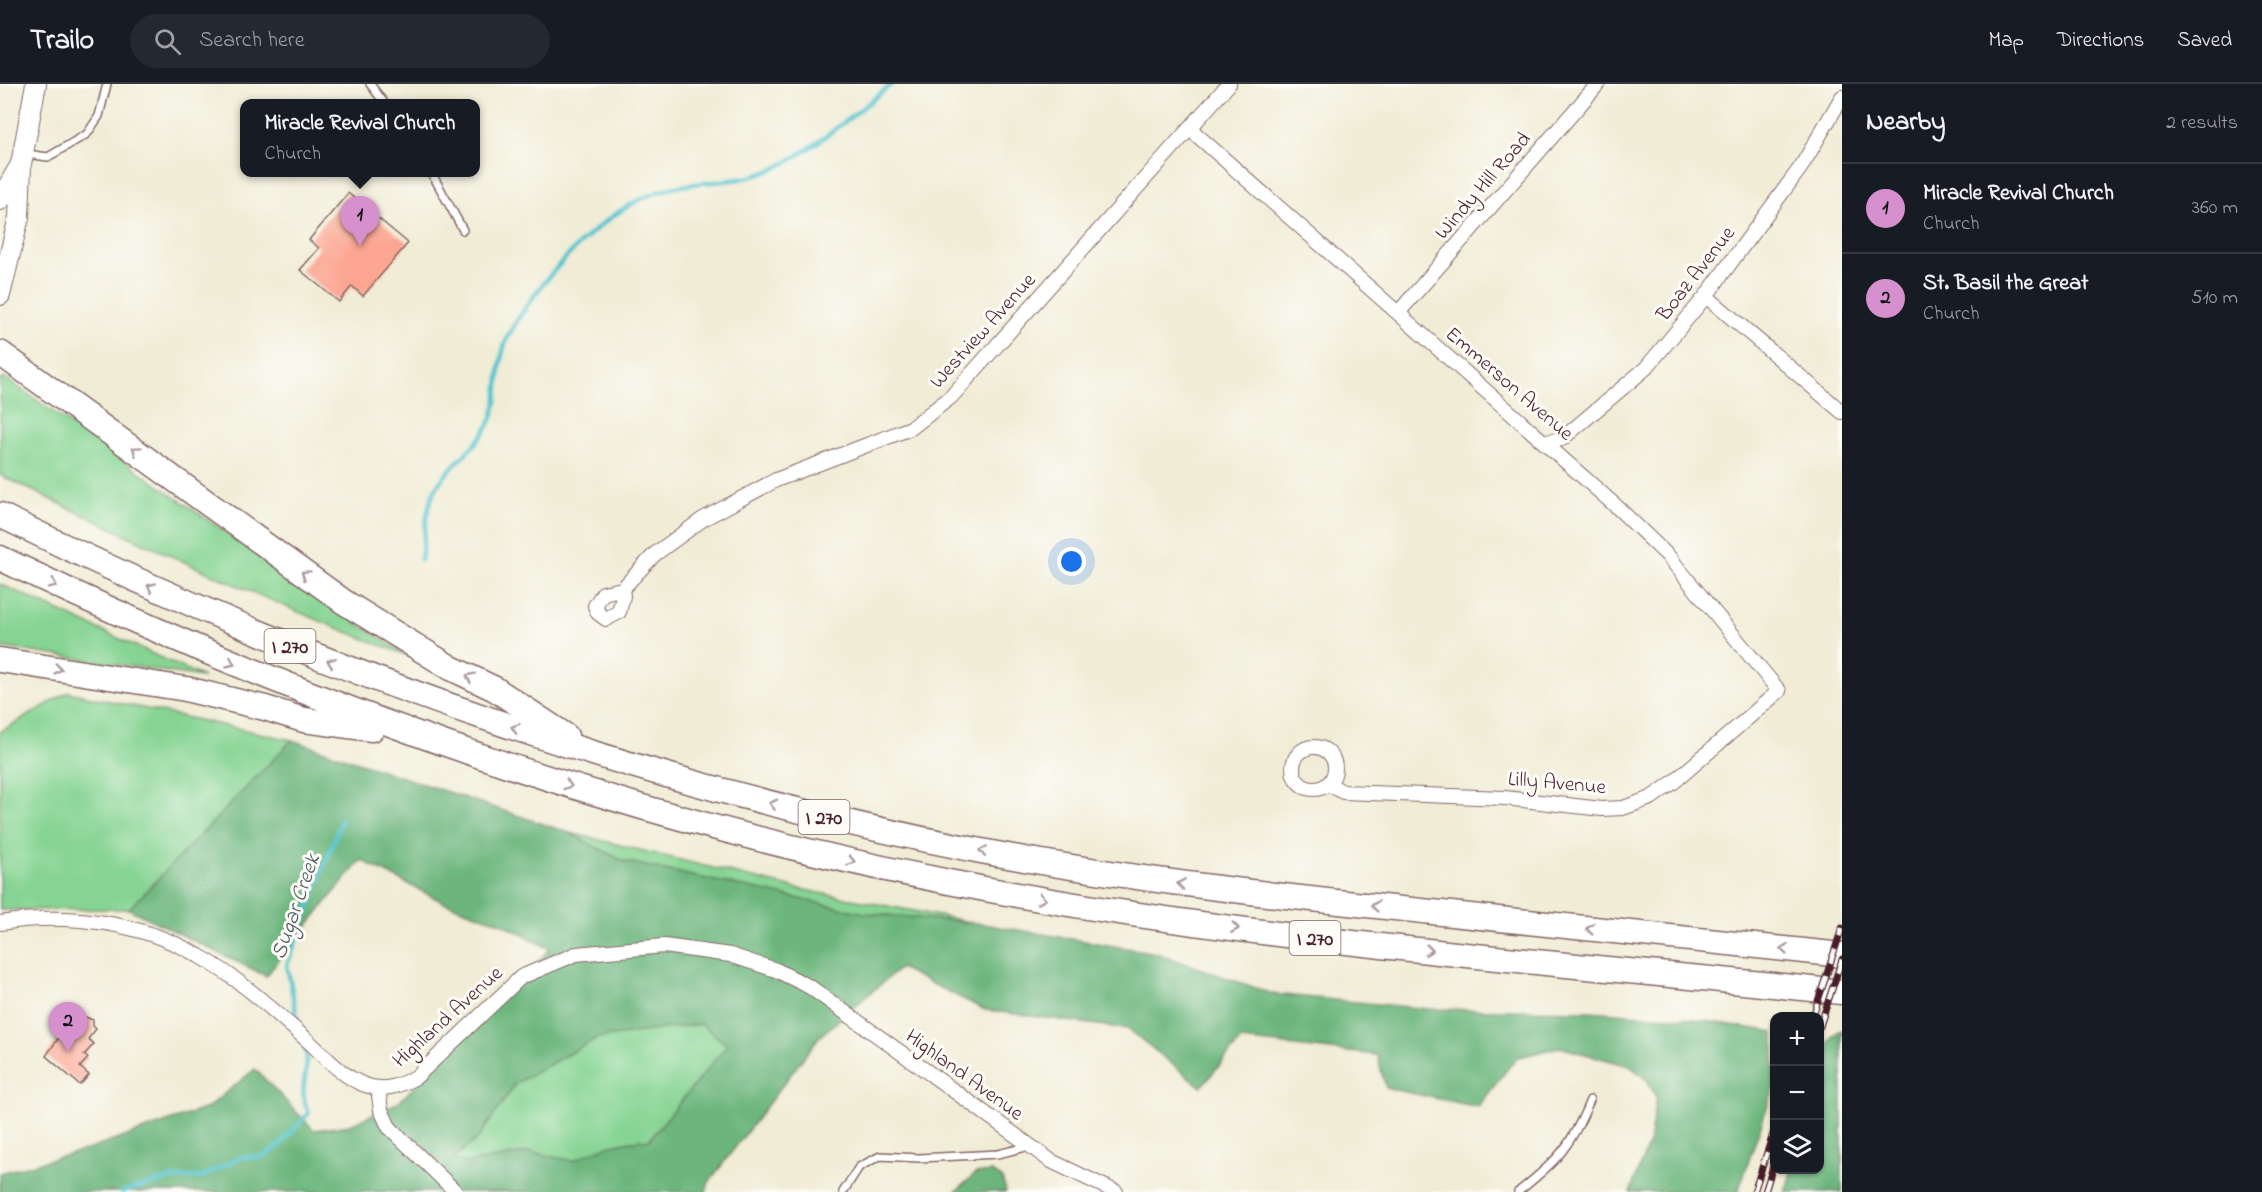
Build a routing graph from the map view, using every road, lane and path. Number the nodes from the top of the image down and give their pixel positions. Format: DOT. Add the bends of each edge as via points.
graph roads {
  1 [pos="36,84"];
  2 [pos="107,84"];
  3 [pos="370,84"];
  4 [pos="1229,84"];
  5 [pos="1598,84"];
  6 [pos="1842,97"];
  7 [pos="381,99"];
  8 [pos="1190,129"];
  9 [pos="22,159"];
  10 [pos="434,177"];
  11 [pos="0,200"];
  12 [pos="463,230"];
  13 [pos="0,295"];
  14 [pos="1706,297"];
  15 [pos="1398,313"];
  16 [pos="0,353"];
  17 [pos="1842,412"];
  18 [pos="1546,442"];
  19 [pos="0,515"];
  20 [pos="0,558"];
  21 [pos="622,589"];
  22 [pos="0,660"];
  23 [pos="1779,691"];
  24 [pos="413,734"];
  25 [pos="591,752"];
  26 [pos="1328,784"];
  27 [pos="0,923"];
  28 [pos="1842,955"];
  29 [pos="1842,992"];
  30 [pos="378,1088"];
  31 [pos="1590,1100"];
  32 [pos="1030,1146"];
  33 [pos="456,1192"];
  34 [pos="843,1192"];
  35 [pos="1116,1192"];
  36 [pos="1518,1192"];
  1 -- 9 [label="main road"];
  2 -- 9 [label="lane" via="102,110 87,134 48,157"];
  3 -- 7 [label="lane"];
  4 -- 8 [label="street, Westview Avenue"];
  5 -- 15 [label="street, Windy Hill Road"];
  6 -- 14 [label="street, Boaz Avenue" via="1801,167"];
  8 -- 15 [label="street, Emmerson Avenue"];
  8 -- 21 [label="street, Westview Avenue" via="951,397 911,429 776,480 703,519 655,554"];
  9 -- 11 [label="main road"];
  9 -- 13 [label="main road" via="20,217"];
  10 -- 12 [label="lane"];
  14 -- 17 [label="street"];
  14 -- 18 [label="street, Boaz Avenue" via="1646,368 1562,439"];
  15 -- 18 [label="street, Emmerson Avenue"];
  25 -- 16 [label="highway, one-way" via="495,689 451,668 344,602"];
  18 -- 23 [label="street, Emmerson Avenue" via="1668,556"];
  25 -- 19 [label="highway, I 270, one-way" via="441,703 293,648 148,586"];
  20 -- 24 [label="highway, I 270, one-way" via="229,663"];
  22 -- 24 [label="highway, one-way" via="186,689 304,720"];
  23 -- 26 [label="street, Lilly Avenue" via="1675,781 1651,798 1623,808 1505,798 1343,792"];
  24 -- 29 [label="highway, I 270, one-way" via="613,799 772,843 1025,897 1286,934"];
  28 -- 25 [label="highway, I 270, one-way" via="1132,877 832,819"];
  27 -- 30 [label="street, Highland Avenue" via="27,918 88,920 178,945 246,987 354,1080"];
  30 -- 32 [label="street, Highland Avenue" via="398,1087 416,1077 521,977 576,954 664,946 730,955 776,970 810,987"];
  30 -- 33 [label="street" via="381,1110 390,1127"];
  31 -- 36 [label="lane" via="1567,1148"];
  32 -- 34 [label="lane" via="998,1154 880,1156 859,1167"];
  32 -- 35 [label="street, Highland Avenue" via="1051,1161"];
}
